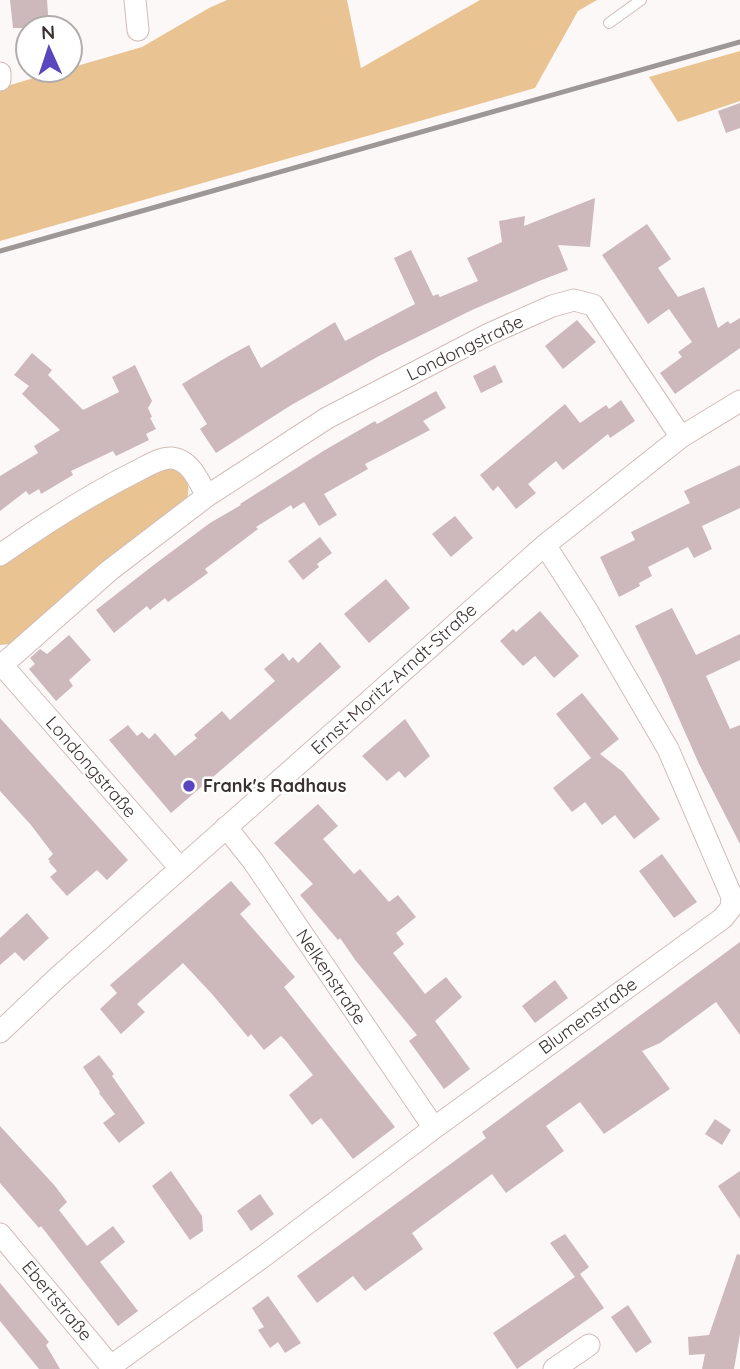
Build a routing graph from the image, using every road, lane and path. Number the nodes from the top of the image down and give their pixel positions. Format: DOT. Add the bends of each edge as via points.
graph roads {
  1 [pos="135,0"];
  2 [pos="640,0"];
  3 [pos="609,23"];
  4 [pos="138,30"];
  5 [pos="0,73"];
  6 [pos="1,80"];
  7 [pos="740,401"];
  8 [pos="681,438"];
  9 [pos="207,496"];
  10 [pos="545,545"];
  11 [pos="0,555"];
  12 [pos="1,664"];
  13 [pos="226,827"];
  14 [pos="180,868"];
  15 [pos="0,1032"];
  16 [pos="434,1128"];
  17 [pos="0,1234"];
  18 [pos="589,1345"];
  19 [pos="112,1367"];
  20 [pos="554,1369"];
  1 -- 4 [label="street"];
  2 -- 3 [label="lane"];
  5 -- 6 [label="street"];
  7 -- 8 [label="street, Ernst-Moritz-Arndt-Straße"];
  8 -- 9 [label="street, Londongstraße" via="593,304 574,300 489,334 327,418"];
  8 -- 10 [label="street, Ernst-Moritz-Arndt-Straße"];
  9 -- 11 [label="street" via="188,465 161,459 104,488"];
  9 -- 12 [label="street, Londongstraße" via="110,570"];
  10 -- 13 [label="street, Ernst-Moritz-Arndt-Straße"];
  10 -- 16 [label="street, Blumenstraße" via="668,749 733,897 731,908"];
  12 -- 14 [label="street, Londongstraße"];
  13 -- 14 [label="street, Ernst-Moritz-Arndt-Straße"];
  13 -- 16 [label="street, Nelkenstraße"];
  14 -- 15 [label="street, Ernst-Moritz-Arndt-Straße"];
  16 -- 19 [label="street, Blumenstraße"];
  17 -- 19 [label="street, Ebertstraße"];
  18 -- 20 [label="street"];
}
